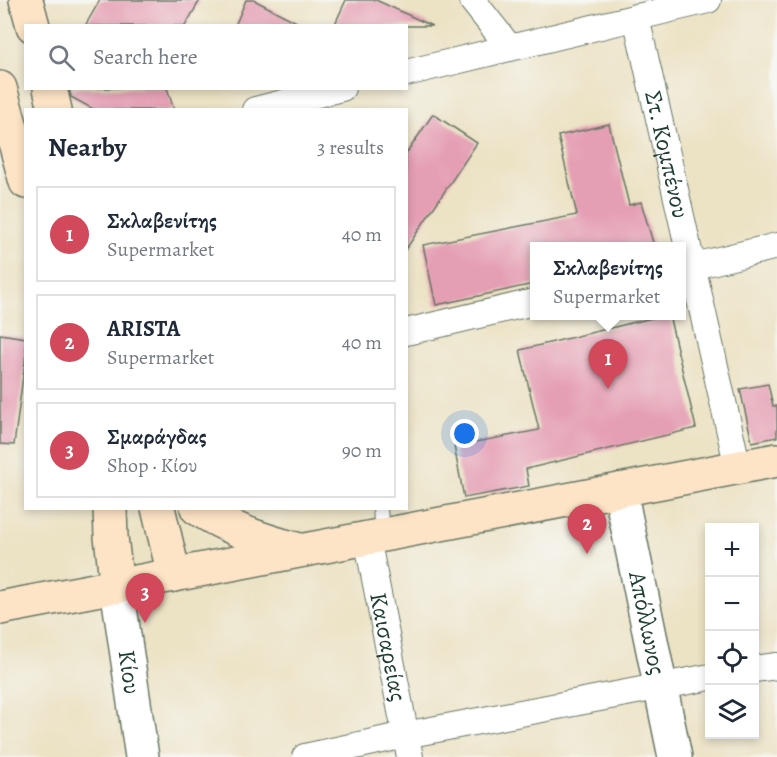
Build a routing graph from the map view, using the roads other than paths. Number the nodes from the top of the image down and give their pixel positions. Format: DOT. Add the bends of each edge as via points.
graph roads {
  1 [pos="26,0"];
  2 [pos="471,0"];
  3 [pos="708,0"];
  4 [pos="636,17"];
  5 [pos="32,24"];
  6 [pos="510,48"];
  7 [pos="408,73"];
  8 [pos="0,88"];
  9 [pos="50,90"];
  10 [pos="334,90"];
  11 [pos="55,108"];
  12 [pos="263,108"];
  13 [pos="24,175"];
  14 [pos="682,242"];
  15 [pos="777,246"];
  16 [pos="687,268"];
  17 [pos="530,303"];
  18 [pos="408,332"];
  19 [pos="777,460"];
  20 [pos="738,468"];
  21 [pos="620,490"];
  22 [pos="110,510"];
  23 [pos="158,510"];
  24 [pos="201,510"];
  25 [pos="376,527"];
  26 [pos="301,550"];
  27 [pos="174,575"];
  28 [pos="117,587"];
  29 [pos="0,608"];
  30 [pos="777,666"];
  31 [pos="759,668"];
  32 [pos="705,678"];
  33 [pos="660,686"];
  34 [pos="408,746"];
  35 [pos="142,757"];
  36 [pos="305,757"];
  37 [pos="675,757"];
  1 -- 5 [label="main road"];
  2 -- 6 [label="street"];
  3 -- 4 [label="street"];
  4 -- 6 [label="street"];
  4 -- 14 [label="street, Στ. Κομπένου"];
  6 -- 7 [label="street"];
  8 -- 13 [label="main road"];
  9 -- 11 [label="main road"];
  10 -- 12 [label="street"];
  15 -- 16 [label="street"];
  16 -- 20 [label="street, Στ. Κομπένου"];
  17 -- 18 [label="street"];
  19 -- 20 [label="main road"];
  20 -- 21 [label="main road"];
  21 -- 25 [label="main road"];
  21 -- 33 [label="street, Απόλλωνος"];
  22 -- 28 [label="main road"];
  23 -- 27 [label="main road"];
  24 -- 26 [label="main road" via="266,542"];
  25 -- 26 [label="main road"];
  25 -- 34 [label="street, Καισαρείας"];
  26 -- 27 [label="main road"];
  27 -- 28 [label="main road"];
  28 -- 29 [label="main road"];
  28 -- 35 [label="street, Κίου"];
  30 -- 31 [label="street"];
  32 -- 33 [label="street"];
  33 -- 34 [label="street"];
  33 -- 37 [label="street, Απόλλωνος"];
  34 -- 36 [label="street"];
}
